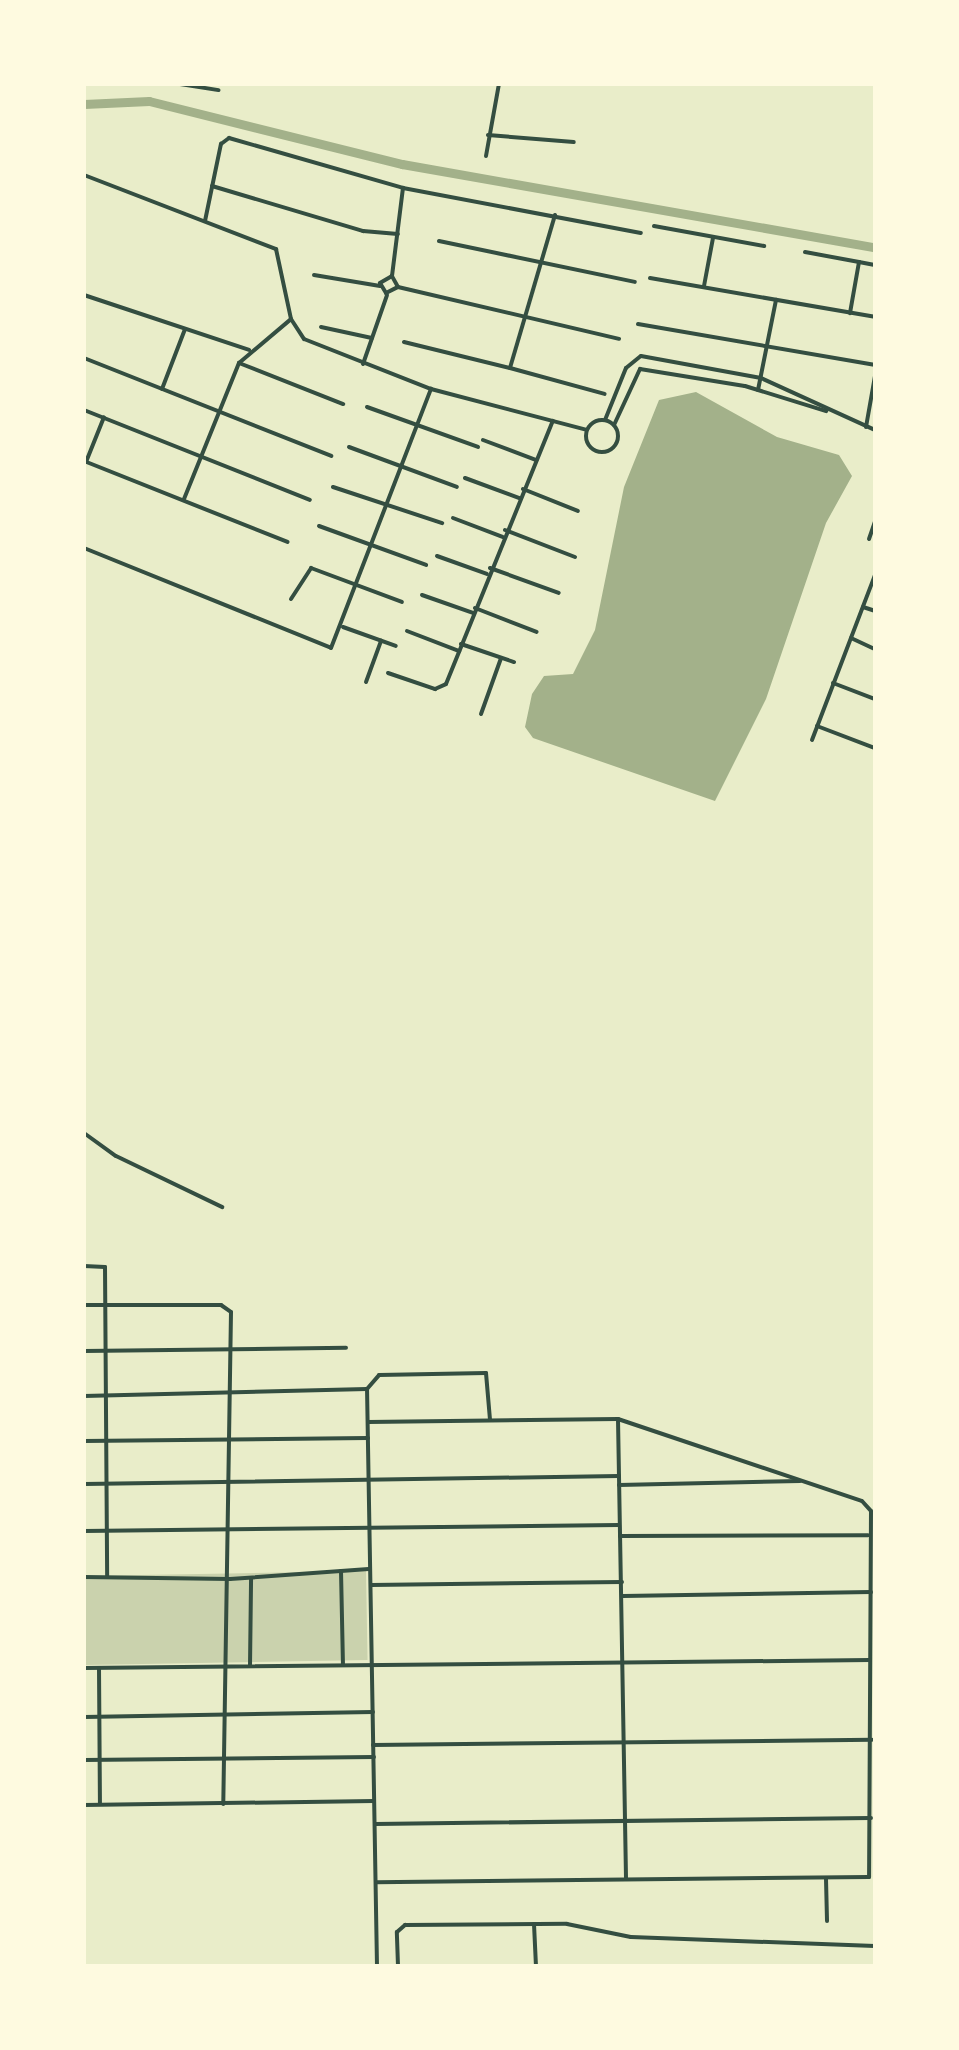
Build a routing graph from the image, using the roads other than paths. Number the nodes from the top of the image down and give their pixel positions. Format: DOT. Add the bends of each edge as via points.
graph roads {
  1 [pos="180,84"];
  2 [pos="499,84"];
  3 [pos="219,90"];
  4 [pos="488,135"];
  5 [pos="574,142"];
  6 [pos="486,156"];
  7 [pos="84,176"];
  8 [pos="212,186"];
  9 [pos="403,188"];
  10 [pos="555,215"];
  11 [pos="205,221"];
  12 [pos="654,226"];
  13 [pos="641,233"];
  14 [pos="398,234"];
  15 [pos="713,238"];
  16 [pos="439,241"];
  17 [pos="764,246"];
  18 [pos="805,252"];
  19 [pos="540,262"];
  20 [pos="859,262"];
  21 [pos="875,265"];
  22 [pos="314,275"];
  23 [pos="392,276"];
  24 [pos="650,278"];
  25 [pos="635,282"];
  26 [pos="380,286"];
  27 [pos="398,287"];
  28 [pos="704,287"];
  29 [pos="388,294"];
  30 [pos="84,295"];
  31 [pos="776,300"];
  32 [pos="850,313"];
  33 [pos="523,315"];
  34 [pos="875,317"];
  35 [pos="291,319"];
  36 [pos="638,324"];
  37 [pos="321,327"];
  38 [pos="185,329"];
  39 [pos="372,338"];
  40 [pos="619,339"];
  41 [pos="404,342"];
  42 [pos="767,347"];
  43 [pos="249,350"];
  44 [pos="84,358"];
  45 [pos="239,363"];
  46 [pos="363,364"];
  47 [pos="875,365"];
  48 [pos="510,368"];
  49 [pos="875,376"];
  50 [pos="761,378"];
  51 [pos="162,389"];
  52 [pos="431,389"];
  53 [pos="758,390"];
  54 [pos="605,394"];
  55 [pos="343,404"];
  56 [pos="367,407"];
  57 [pos="84,410"];
  58 [pos="218,411"];
  59 [pos="828,411"];
  60 [pos="104,417"];
  61 [pos="605,420"];
  62 [pos="553,421"];
  63 [pos="421,425"];
  64 [pos="614,425"];
  65 [pos="866,427"];
  66 [pos="587,430"];
  67 [pos="875,430"];
  68 [pos="483,440"];
  69 [pos="349,447"];
  70 [pos="478,447"];
  71 [pos="201,456"];
  72 [pos="331,456"];
  73 [pos="536,460"];
  74 [pos="85,461"];
  75 [pos="406,465"];
  76 [pos="465,478"];
  77 [pos="333,487"];
  78 [pos="457,487"];
  79 [pos="523,489"];
  80 [pos="519,498"];
  81 [pos="184,499"];
  82 [pos="310,500"];
  83 [pos="391,505"];
  84 [pos="578,511"];
  85 [pos="453,518"];
  86 [pos="875,522"];
  87 [pos="442,523"];
  88 [pos="319,526"];
  89 [pos="505,530"];
  90 [pos="503,537"];
  91 [pos="869,539"];
  92 [pos="288,542"];
  93 [pos="374,547"];
  94 [pos="84,548"];
  95 [pos="437,556"];
  96 [pos="575,557"];
  97 [pos="426,565"];
  98 [pos="490,568"];
  99 [pos="488,575"];
  100 [pos="875,575"];
  101 [pos="357,588"];
  102 [pos="559,593"];
  103 [pos="422,595"];
  104 [pos="291,599"];
  105 [pos="402,602"];
  106 [pos="863,607"];
  107 [pos="474,610"];
  108 [pos="875,611"];
  109 [pos="343,627"];
  110 [pos="407,631"];
  111 [pos="537,632"];
  112 [pos="851,638"];
  113 [pos="381,641"];
  114 [pos="461,644"];
  115 [pos="396,646"];
  116 [pos="875,649"];
  117 [pos="459,651"];
  118 [pos="501,658"];
  119 [pos="514,662"];
  120 [pos="388,673"];
  121 [pos="366,682"];
  122 [pos="833,683"];
  123 [pos="875,699"];
  124 [pos="481,714"];
  125 [pos="817,726"];
  126 [pos="812,740"];
  127 [pos="875,748"];
  128 [pos="84,1133"];
  129 [pos="222,1207"];
  130 [pos="84,1266"];
  131 [pos="84,1305"];
  132 [pos="105,1305"];
  133 [pos="346,1348"];
  134 [pos="107,1350"];
  135 [pos="84,1351"];
  136 [pos="231,1352"];
  137 [pos="367,1389"];
  138 [pos="230,1393"];
  139 [pos="84,1396"];
  140 [pos="107,1396"];
  141 [pos="618,1419"];
  142 [pos="490,1420"];
  143 [pos="368,1422"];
  144 [pos="368,1438"];
  145 [pos="84,1441"];
  146 [pos="107,1441"];
  147 [pos="230,1442"];
  148 [pos="619,1476"];
  149 [pos="369,1481"];
  150 [pos="803,1481"];
  151 [pos="108,1483"];
  152 [pos="84,1484"];
  153 [pos="230,1484"];
  154 [pos="619,1485"];
  155 [pos="619,1525"];
  156 [pos="229,1529"];
  157 [pos="370,1530"];
  158 [pos="84,1531"];
  159 [pos="108,1531"];
  160 [pos="868,1535"];
  161 [pos="620,1536"];
  162 [pos="370,1569"];
  163 [pos="341,1571"];
  164 [pos="84,1577"];
  165 [pos="107,1577"];
  166 [pos="251,1578"];
  167 [pos="230,1579"];
  168 [pos="622,1582"];
  169 [pos="371,1585"];
  170 [pos="871,1592"];
  171 [pos="623,1596"];
  172 [pos="871,1660"];
  173 [pos="620,1661"];
  174 [pos="343,1665"];
  175 [pos="372,1665"];
  176 [pos="222,1666"];
  177 [pos="250,1666"];
  178 [pos="84,1668"];
  179 [pos="99,1668"];
  180 [pos="373,1712"];
  181 [pos="222,1714"];
  182 [pos="84,1717"];
  183 [pos="99,1717"];
  184 [pos="872,1740"];
  185 [pos="623,1743"];
  186 [pos="373,1745"];
  187 [pos="374,1757"];
  188 [pos="223,1759"];
  189 [pos="84,1760"];
  190 [pos="99,1760"];
  191 [pos="374,1801"];
  192 [pos="100,1804"];
  193 [pos="223,1804"];
  194 [pos="84,1805"];
  195 [pos="871,1818"];
  196 [pos="624,1820"];
  197 [pos="375,1824"];
  198 [pos="626,1879"];
  199 [pos="826,1879"];
  200 [pos="376,1882"];
  201 [pos="827,1921"];
  202 [pos="534,1923"];
  203 [pos="875,1946"];
  204 [pos="377,1966"];
  205 [pos="398,1966"];
  206 [pos="536,1966"];
  1 -- 3 [label="street"];
  2 -- 4 [label="street"];
  4 -- 5 [label="street"];
  4 -- 6 [label="street"];
  7 -- 11 [label="street"];
  8 -- 9 [label="street" via="229,138"];
  8 -- 11 [label="street"];
  8 -- 14 [label="street" via="363,231"];
  9 -- 10 [label="street"];
  9 -- 14 [label="street"];
  10 -- 13 [label="street"];
  10 -- 19 [label="street"];
  11 -- 35 [label="street" via="276,249"];
  12 -- 15 [label="street"];
  14 -- 23 [label="street"];
  15 -- 17 [label="street"];
  15 -- 28 [label="street"];
  16 -- 19 [label="street"];
  18 -- 20 [label="street"];
  19 -- 25 [label="street"];
  19 -- 33 [label="street"];
  20 -- 21 [label="street"];
  20 -- 32 [label="street"];
  22 -- 26 [label="street"];
  23 -- 26 [label="street"];
  23 -- 27 [label="street"];
  24 -- 28 [label="street"];
  26 -- 29 [label="street"];
  27 -- 29 [label="street"];
  27 -- 33 [label="street"];
  28 -- 31 [label="street"];
  29 -- 39 [label="street"];
  30 -- 38 [label="street"];
  31 -- 32 [label="street"];
  31 -- 42 [label="street"];
  32 -- 34 [label="street"];
  33 -- 40 [label="street"];
  33 -- 48 [label="street"];
  35 -- 43 [label="street"];
  35 -- 46 [label="street" via="304,339"];
  36 -- 42 [label="street"];
  37 -- 39 [label="street"];
  38 -- 43 [label="street"];
  38 -- 51 [label="street"];
  39 -- 46 [label="street"];
  41 -- 48 [label="street"];
  42 -- 47 [label="street"];
  42 -- 50 [label="street"];
  43 -- 45 [label="street"];
  44 -- 51 [label="street"];
  45 -- 55 [label="street"];
  45 -- 58 [label="street"];
  46 -- 52 [label="street"];
  48 -- 54 [label="street"];
  49 -- 65 [label="street"];
  50 -- 53 [label="street"];
  50 -- 59 [label="street"];
  50 -- 61 [label="street" via="641,356 626,368"];
  51 -- 58 [label="street"];
  52 -- 62 [label="street"];
  52 -- 63 [label="street"];
  53 -- 59 [label="street"];
  53 -- 64 [label="street" via="640,369"];
  56 -- 63 [label="street"];
  57 -- 60 [label="street"];
  58 -- 71 [label="street"];
  58 -- 72 [label="street"];
  59 -- 65 [label="street"];
  60 -- 71 [label="street"];
  60 -- 74 [label="street"];
  61 -- 64 [label="street"];
  61 -- 66 [label="street"];
  62 -- 66 [label="street"];
  62 -- 73 [label="street"];
  63 -- 70 [label="street"];
  63 -- 75 [label="street"];
  64 -- 66 [label="street" via="616,444 605,452 592,448"];
  65 -- 67 [label="street"];
  68 -- 73 [label="street"];
  69 -- 75 [label="street"];
  71 -- 81 [label="street"];
  71 -- 82 [label="street"];
  73 -- 79 [label="street"];
  74 -- 81 [label="street"];
  75 -- 78 [label="street"];
  75 -- 83 [label="street"];
  76 -- 80 [label="street"];
  77 -- 83 [label="street"];
  79 -- 80 [label="street"];
  79 -- 84 [label="street"];
  80 -- 89 [label="street"];
  81 -- 92 [label="street"];
  83 -- 87 [label="street"];
  83 -- 93 [label="street"];
  85 -- 90 [label="street"];
  86 -- 91 [label="street"];
  88 -- 93 [label="street"];
  89 -- 90 [label="street"];
  89 -- 96 [label="street"];
  90 -- 98 [label="street"];
  93 -- 97 [label="street"];
  93 -- 101 [label="street"];
  94 -- 109 [label="street" via="325,648 335,646"];
  95 -- 99 [label="street"];
  98 -- 99 [label="street"];
  98 -- 102 [label="street"];
  99 -- 107 [label="street"];
  100 -- 106 [label="street"];
  101 -- 104 [label="street" via="306,567"];
  101 -- 105 [label="street"];
  101 -- 109 [label="street"];
  103 -- 107 [label="street"];
  106 -- 108 [label="street"];
  106 -- 112 [label="street"];
  107 -- 111 [label="street"];
  107 -- 114 [label="street"];
  109 -- 113 [label="street"];
  110 -- 117 [label="street"];
  112 -- 116 [label="street"];
  112 -- 122 [label="street"];
  113 -- 115 [label="street"];
  113 -- 121 [label="street"];
  114 -- 117 [label="street"];
  114 -- 118 [label="street"];
  117 -- 120 [label="street" via="441,690"];
  118 -- 119 [label="street"];
  118 -- 124 [label="street"];
  122 -- 123 [label="street"];
  122 -- 125 [label="street"];
  125 -- 126 [label="street"];
  125 -- 127 [label="street"];
  128 -- 129 [label="street"];
  130 -- 132 [label="street" via="105,1267"];
  131 -- 132 [label="street"];
  132 -- 134 [label="street"];
  132 -- 136 [label="street" via="227,1306"];
  133 -- 136 [label="street"];
  134 -- 135 [label="street"];
  134 -- 136 [label="street"];
  134 -- 140 [label="street"];
  136 -- 138 [label="street"];
  137 -- 138 [label="street"];
  137 -- 142 [label="street" via="379,1375 486,1373"];
  137 -- 143 [label="street"];
  138 -- 140 [label="street"];
  138 -- 147 [label="street"];
  139 -- 140 [label="street"];
  140 -- 146 [label="street"];
  141 -- 142 [label="street"];
  141 -- 148 [label="street"];
  141 -- 150 [label="street"];
  142 -- 143 [label="street"];
  143 -- 144 [label="street"];
  144 -- 147 [label="street"];
  144 -- 149 [label="street"];
  145 -- 146 [label="street"];
  146 -- 147 [label="street"];
  146 -- 151 [label="street"];
  147 -- 153 [label="street"];
  148 -- 149 [label="street"];
  148 -- 154 [label="street"];
  149 -- 153 [label="street"];
  149 -- 157 [label="street"];
  150 -- 154 [label="street"];
  150 -- 160 [label="street" via="868,1505"];
  151 -- 152 [label="street"];
  151 -- 153 [label="street"];
  151 -- 159 [label="street"];
  153 -- 156 [label="street"];
  154 -- 155 [label="street"];
  155 -- 157 [label="street"];
  155 -- 161 [label="street"];
  156 -- 157 [label="street"];
  156 -- 159 [label="street"];
  156 -- 167 [label="street"];
  157 -- 162 [label="street"];
  158 -- 159 [label="street"];
  159 -- 165 [label="street"];
  160 -- 161 [label="street"];
  160 -- 170 [label="street"];
  161 -- 168 [label="street"];
  162 -- 163 [label="street"];
  162 -- 169 [label="street"];
  163 -- 166 [label="street"];
  163 -- 174 [label="street"];
  164 -- 165 [label="street"];
  165 -- 167 [label="street"];
  166 -- 167 [label="street"];
  166 -- 177 [label="street"];
  167 -- 176 [label="street"];
  168 -- 169 [label="street"];
  168 -- 171 [label="street"];
  169 -- 175 [label="street"];
  170 -- 171 [label="street"];
  170 -- 172 [label="street"];
  171 -- 173 [label="street"];
  172 -- 173 [label="street"];
  172 -- 184 [label="street"];
  173 -- 175 [label="street"];
  173 -- 185 [label="street"];
  174 -- 175 [label="street"];
  174 -- 177 [label="street"];
  175 -- 180 [label="street"];
  176 -- 177 [label="street"];
  176 -- 179 [label="street"];
  176 -- 181 [label="street"];
  178 -- 179 [label="street"];
  179 -- 183 [label="street"];
  180 -- 181 [label="street"];
  180 -- 186 [label="street"];
  181 -- 183 [label="street"];
  181 -- 188 [label="street"];
  182 -- 183 [label="street"];
  183 -- 190 [label="street"];
  184 -- 185 [label="street"];
  184 -- 195 [label="street"];
  185 -- 186 [label="street"];
  185 -- 196 [label="street"];
  186 -- 187 [label="street"];
  187 -- 188 [label="street"];
  187 -- 191 [label="street"];
  188 -- 190 [label="street"];
  188 -- 193 [label="street"];
  189 -- 190 [label="street"];
  190 -- 192 [label="street"];
  191 -- 193 [label="street"];
  191 -- 197 [label="street"];
  192 -- 193 [label="street"];
  192 -- 194 [label="street"];
  195 -- 196 [label="street"];
  195 -- 199 [label="street" via="870,1875"];
  196 -- 197 [label="street"];
  196 -- 198 [label="street"];
  197 -- 200 [label="street"];
  198 -- 199 [label="street"];
  198 -- 200 [label="street"];
  199 -- 201 [label="street"];
  200 -- 204 [label="street"];
  202 -- 203 [label="street" via="631,1937"];
  202 -- 205 [label="street" via="405,1925 397,1932"];
  202 -- 206 [label="street"];
}
